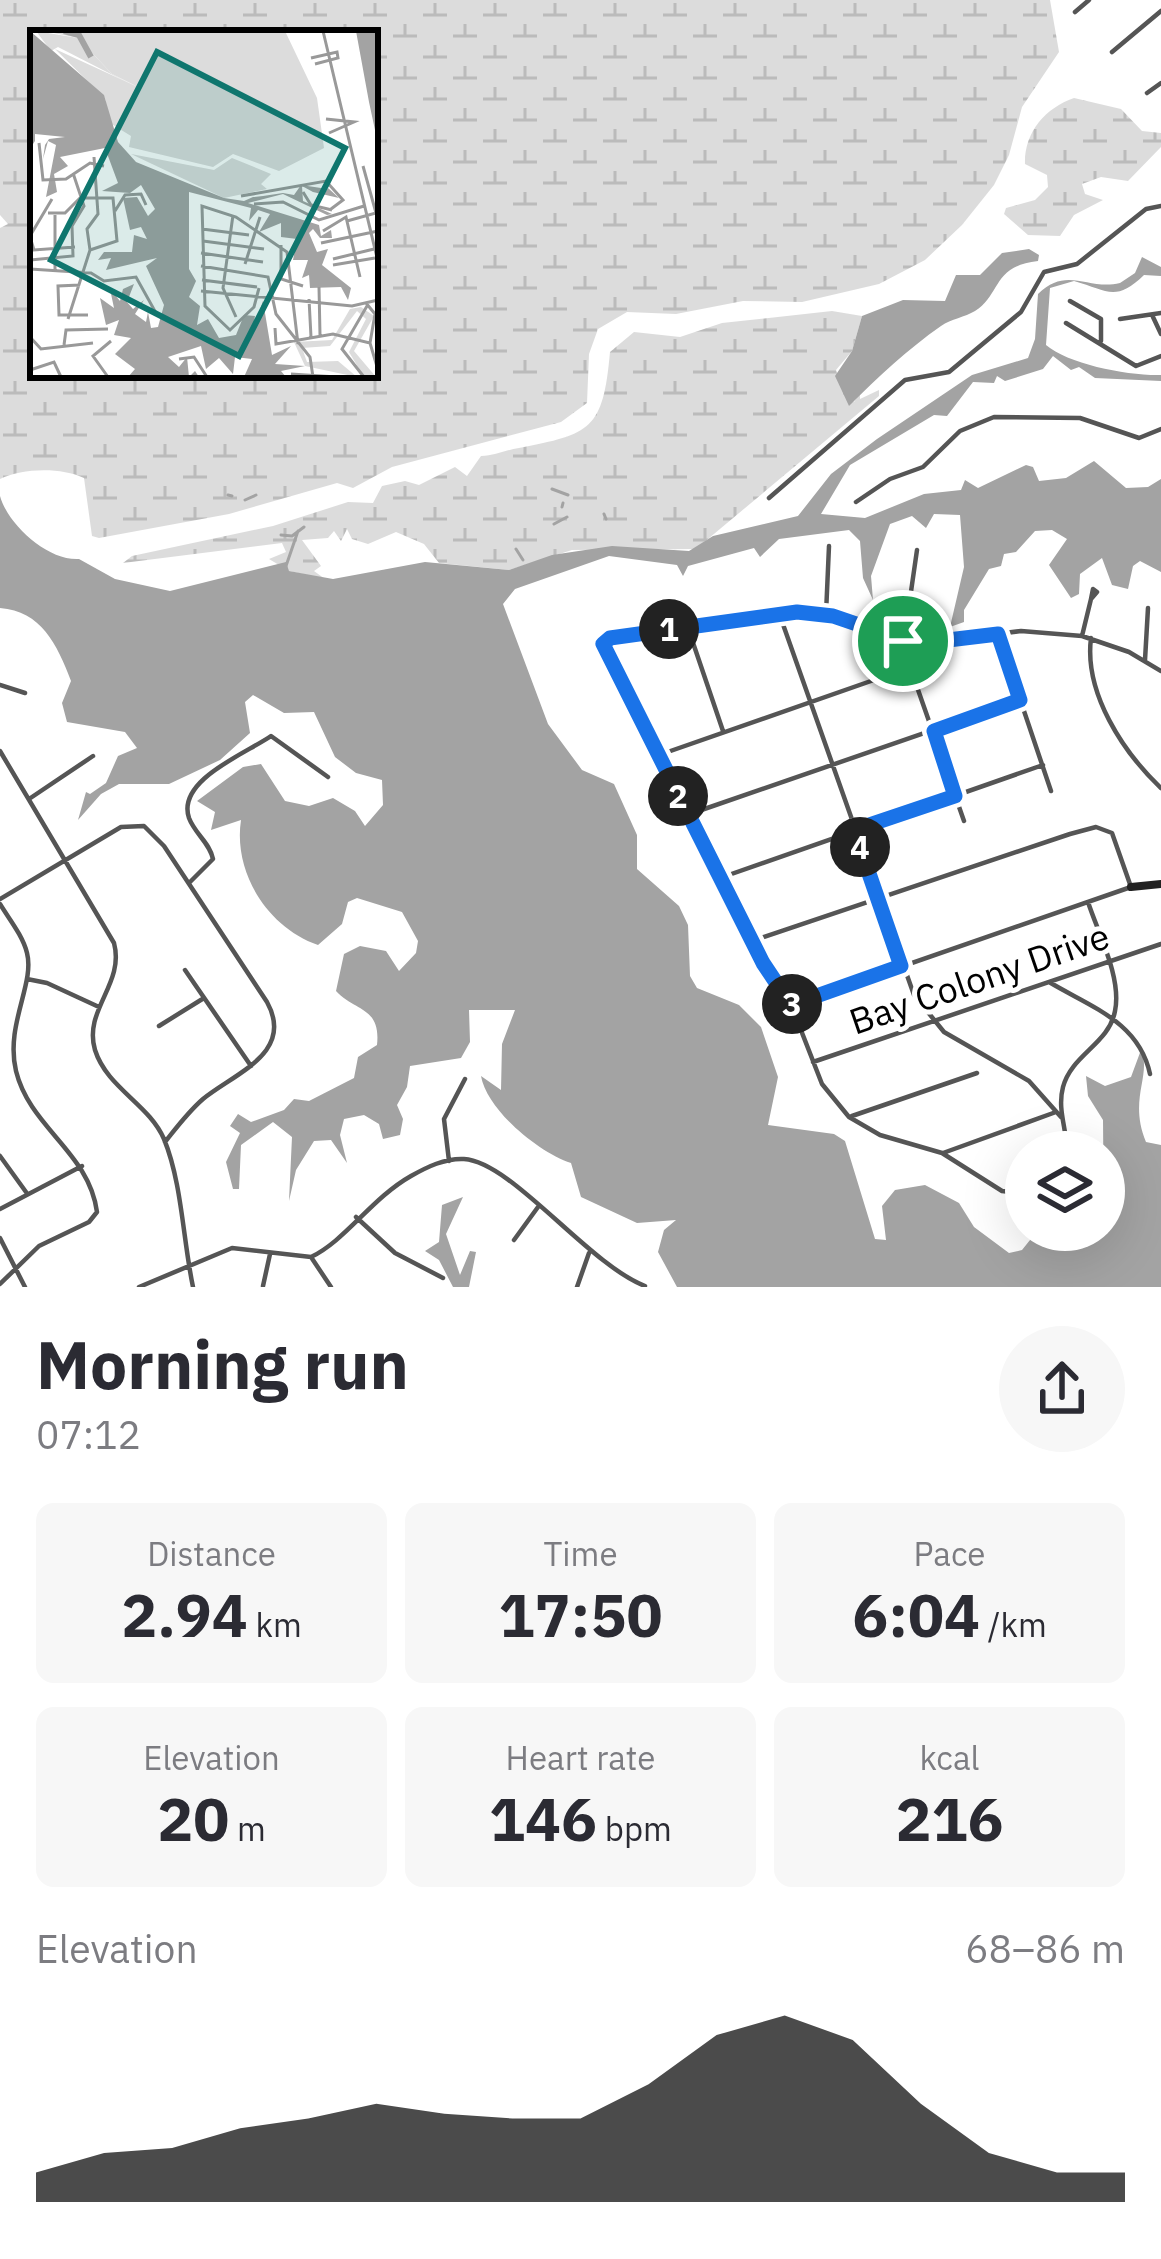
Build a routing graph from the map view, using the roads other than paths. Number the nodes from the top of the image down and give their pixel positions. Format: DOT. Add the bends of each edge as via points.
graph roads {
  1 [pos="1089,0"];
  2 [pos="1161,10"];
  3 [pos="1075,12"];
  4 [pos="1112,52"];
  5 [pos="1161,83"];
  6 [pos="1147,93"];
  7 [pos="1161,206"];
  8 [pos="1070,301"];
  9 [pos="1161,313"];
  10 [pos="1153,317"];
  11 [pos="1120,319"];
  12 [pos="1066,323"];
  13 [pos="1161,334"];
  14 [pos="1100,342"];
  15 [pos="1161,356"];
  16 [pos="1161,429"];
  17 [pos="769,498"];
  18 [pos="856,502"];
  19 [pos="829,546"];
  20 [pos="917,550"];
  21 [pos="1091,599"];
  22 [pos="1148,608"];
  23 [pos="778,613"];
  24 [pos="826,614"];
  25 [pos="688,627"];
  26 [pos="998,634"];
  27 [pos="1086,637"];
  28 [pos="903,641"];
  29 [pos="1145,660"];
  30 [pos="910,667"];
  31 [pos="1161,671"];
  32 [pos="0,686"];
  33 [pos="25,693"];
  34 [pos="1020,700"];
  35 [pos="810,701"];
  36 [pos="723,731"];
  37 [pos="934,731"];
  38 [pos="0,751"];
  39 [pos="659,755"];
  40 [pos="93,756"];
  41 [pos="832,766"];
  42 [pos="1043,766"];
  43 [pos="328,777"];
  44 [pos="1161,788"];
  45 [pos="1051,791"];
  46 [pos="955,796"];
  47 [pos="29,799"];
  48 [pos="687,815"];
  49 [pos="964,821"];
  50 [pos="854,830"];
  51 [pos="65,860"];
  52 [pos="720,878"];
  53 [pos="189,883"];
  54 [pos="1161,884"];
  55 [pos="1131,886"];
  56 [pos="878,900"];
  57 [pos="0,902"];
  58 [pos="1088,902"];
  59 [pos="752,941"];
  60 [pos="1161,944"];
  61 [pos="1107,962"];
  62 [pos="901,966"];
  63 [pos="185,970"];
  64 [pos="25,979"];
  65 [pos="1049,982"];
  66 [pos="204,998"];
  67 [pos="791,1005"];
  68 [pos="99,1007"];
  69 [pos="1114,1018"];
  70 [pos="935,1021"];
  71 [pos="159,1026"];
  72 [pos="813,1062"];
  73 [pos="251,1066"];
  74 [pos="976,1073"];
  75 [pos="1150,1074"];
  76 [pos="466,1078"];
  77 [pos="1059,1114"];
  78 [pos="849,1117"];
  79 [pos="1063,1131"];
  80 [pos="165,1143"];
  81 [pos="942,1153"];
  82 [pos="0,1156"];
  83 [pos="449,1161"];
  84 [pos="82,1166"];
  85 [pos="1005,1191"];
  86 [pos="26,1192"];
  87 [pos="538,1207"];
  88 [pos="0,1209"];
  89 [pos="356,1216"];
  90 [pos="0,1238"];
  91 [pos="514,1240"];
  92 [pos="590,1252"];
  93 [pos="270,1254"];
  94 [pos="311,1257"];
  95 [pos="188,1265"];
  96 [pos="16,1268"];
  97 [pos="443,1278"];
  98 [pos="0,1284"];
  99 [pos="263,1286"];
  100 [pos="645,1286"];
  101 [pos="25,1287"];
  102 [pos="139,1287"];
  103 [pos="193,1287"];
  104 [pos="331,1287"];
  105 [pos="577,1287"];
  1 -- 3 [label="street"];
  2 -- 4 [label="street"];
  5 -- 6 [label="street"];
  7 -- 17 [label="street" via="1146,209 1077,265 1044,272 1022,312 949,372 905,380"];
  8 -- 14 [label="street" via="1101,319"];
  9 -- 10 [label="street"];
  10 -- 11 [label="street"];
  10 -- 13 [label="street"];
  12 -- 14 [label="street"];
  14 -- 15 [label="street" via="1136,366"];
  16 -- 18 [label="street" via="1139,438 1080,418 984,420 922,467"];
  19 -- 24 [label="street"];
  20 -- 28 [label="street"];
  21 -- 27 [label="street"];
  22 -- 29 [label="street"];
  23 -- 24 [label="street"];
  23 -- 25 [label="street"];
  23 -- 35 [label="street"];
  24 -- 28 [label="street"];
  25 -- 36 [label="street"];
  25 -- 39 [label="street" via="603,644"];
  26 -- 27 [label="street"];
  26 -- 28 [label="street"];
  26 -- 34 [label="street"];
  27 -- 29 [label="street"];
  27 -- 44 [label="street" via="1111,723"];
  28 -- 30 [label="street"];
  29 -- 31 [label="street"];
  30 -- 35 [label="street"];
  30 -- 37 [label="street"];
  32 -- 33 [label="street"];
  34 -- 37 [label="street"];
  34 -- 42 [label="street"];
  35 -- 36 [label="street"];
  35 -- 41 [label="street"];
  36 -- 39 [label="street"];
  37 -- 41 [label="street"];
  37 -- 46 [label="street"];
  38 -- 47 [label="street"];
  39 -- 48 [label="street"];
  40 -- 47 [label="street"];
  41 -- 48 [label="street"];
  41 -- 50 [label="street"];
  42 -- 45 [label="street"];
  42 -- 46 [label="street"];
  43 -- 53 [label="street" via="272,736 196,784 189,816 213,859"];
  46 -- 49 [label="street"];
  46 -- 50 [label="street"];
  47 -- 51 [label="street"];
  48 -- 52 [label="street"];
  50 -- 52 [label="street"];
  50 -- 56 [label="street"];
  51 -- 53 [label="street" via="116,829 140,825"];
  51 -- 57 [label="street"];
  51 -- 68 [label="street" via="116,950 117,973"];
  52 -- 59 [label="street"];
  53 -- 73 [label="street" via="274,1015 272,1043"];
  54 -- 55 [label="street"];
  55 -- 56 [label="street" via="1110,831 1096,827"];
  55 -- 58 [label="street"];
  56 -- 59 [label="street"];
  56 -- 62 [label="street"];
  57 -- 64 [label="street" via="27,953"];
  58 -- 61 [label="street"];
  58 -- 62 [label="street"];
  59 -- 67 [label="street"];
  60 -- 61 [label="street, Bay Colony Drive"];
  61 -- 65 [label="street, Bay Colony Drive"];
  61 -- 69 [label="street"];
  62 -- 67 [label="street"];
  62 -- 70 [label="street"];
  63 -- 66 [label="street"];
  64 -- 68 [label="street"];
  64 -- 84 [label="street" via="12,1028 20,1083"];
  65 -- 69 [label="street"];
  65 -- 70 [label="street, Bay Colony Drive"];
  66 -- 71 [label="street"];
  66 -- 73 [label="street"];
  67 -- 72 [label="street"];
  68 -- 80 [label="street" via="93,1032 101,1064"];
  69 -- 75 [label="street" via="1142,1043"];
  69 -- 77 [label="street" via="1072,1066"];
  70 -- 72 [label="street, Bay Colony Drive"];
  70 -- 77 [label="street" via="1026,1079"];
  72 -- 78 [label="street"];
  73 -- 80 [label="street" via="193,1108"];
  74 -- 78 [label="street"];
  76 -- 83 [label="street" via="444,1119"];
  77 -- 79 [label="street"];
  77 -- 81 [label="street"];
  78 -- 81 [label="street"];
  80 -- 95 [label="street"];
  81 -- 85 [label="street"];
  82 -- 86 [label="street"];
  83 -- 87 [label="street" via="485,1166"];
  83 -- 89 [label="street" via="411,1176"];
  84 -- 86 [label="street"];
  84 -- 96 [label="street" via="94,1218 39,1246"];
  86 -- 88 [label="street"];
  87 -- 91 [label="street"];
  87 -- 92 [label="street"];
  89 -- 94 [label="street"];
  89 -- 97 [label="street" via="395,1253"];
  90 -- 96 [label="street"];
  92 -- 100 [label="street"];
  92 -- 105 [label="street"];
  93 -- 94 [label="street"];
  93 -- 95 [label="street" via="232,1248"];
  93 -- 99 [label="street"];
  94 -- 104 [label="street"];
  95 -- 102 [label="street"];
  95 -- 103 [label="street"];
  96 -- 98 [label="street"];
  96 -- 101 [label="street"];
}
